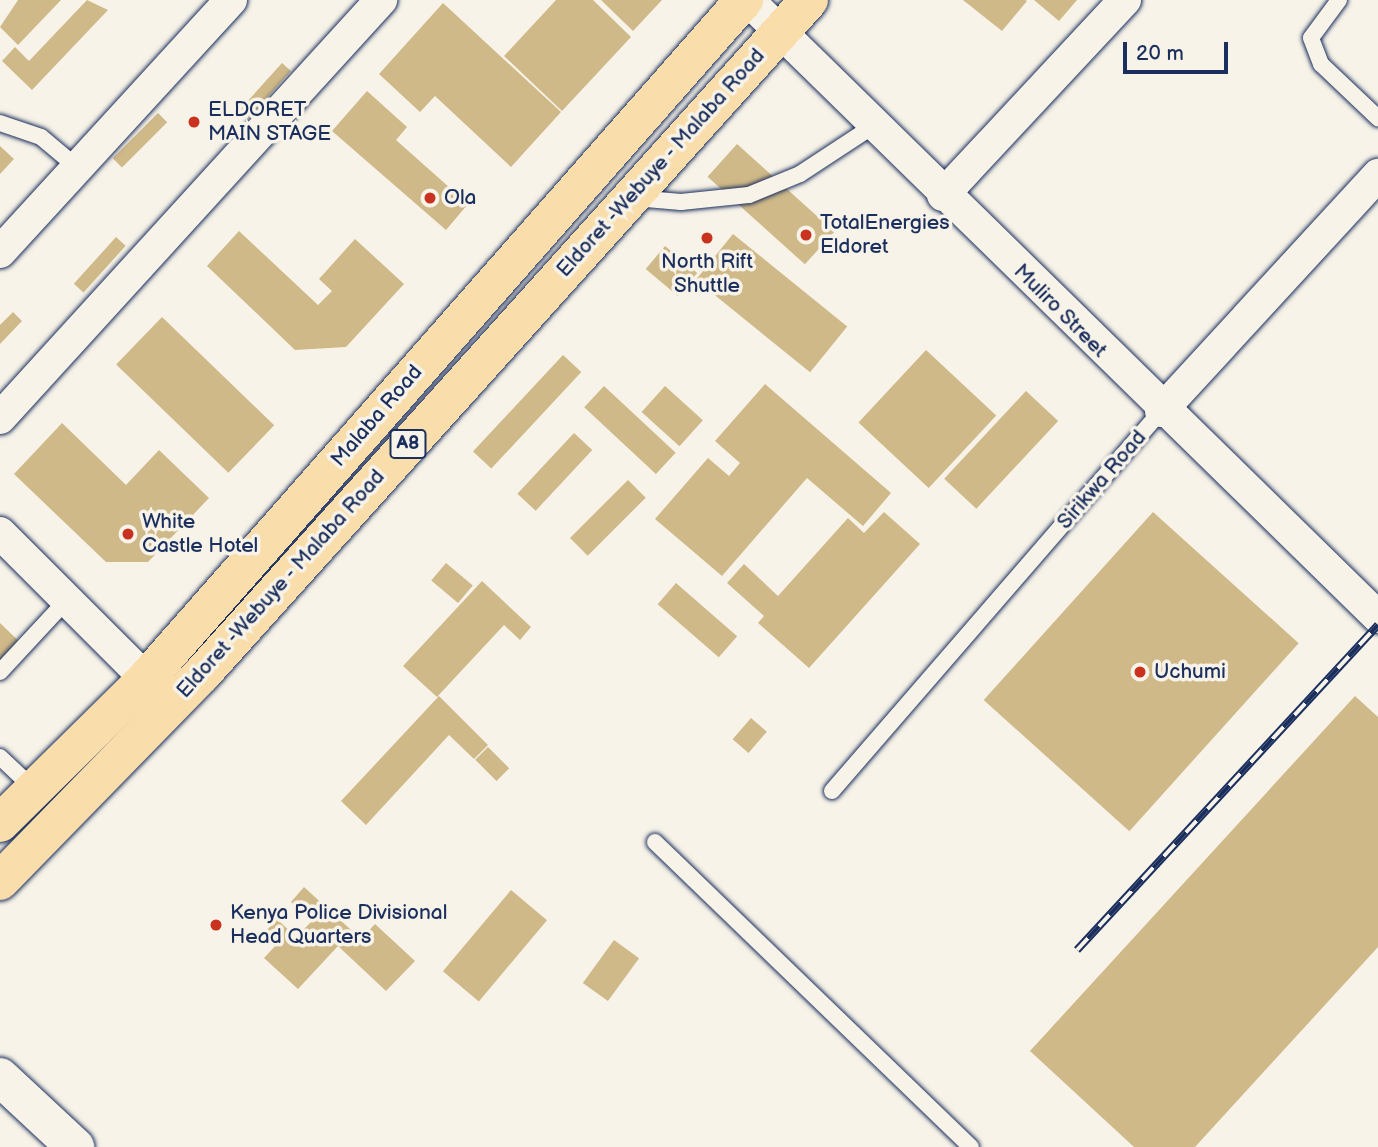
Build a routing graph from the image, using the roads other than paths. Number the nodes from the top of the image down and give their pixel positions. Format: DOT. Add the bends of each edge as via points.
graph roads {
  1 [pos="230,0"];
  2 [pos="381,0"];
  3 [pos="746,0"];
  4 [pos="809,0"];
  5 [pos="1125,0"];
  6 [pos="1339,0"];
  7 [pos="779,33"];
  8 [pos="1378,118"];
  9 [pos="0,123"];
  10 [pos="873,126"];
  11 [pos="78,168"];
  12 [pos="1378,175"];
  13 [pos="943,195"];
  14 [pos="629,197"];
  15 [pos="0,252"];
  16 [pos="1161,411"];
  17 [pos="0,418"];
  18 [pos="0,533"];
  19 [pos="65,602"];
  20 [pos="1378,617"];
  21 [pos="0,672"];
  22 [pos="146,679"];
  23 [pos="0,757"];
  24 [pos="34,789"];
  25 [pos="832,790"];
  26 [pos="0,823"];
  27 [pos="655,842"];
  28 [pos="0,881"];
  29 [pos="0,1077"];
  30 [pos="75,1147"];
  31 [pos="971,1147"];
  1 -- 11 [label="street"];
  2 -- 17 [label="street"];
  3 -- 7 [label="street, Muliro Street"];
  3 -- 22 [label="highway, Malaba Road / A8"];
  4 -- 7 [label="highway, Eldoret -Webuye - Malaba Road / A8"];
  5 -- 13 [label="street"];
  6 -- 8 [label="lane" via="1311,38 1321,64"];
  7 -- 10 [label="street, Muliro Street"];
  7 -- 14 [label="highway, Eldoret -Webuye - Malaba Road / A8"];
  9 -- 11 [label="lane" via="41,137"];
  10 -- 13 [label="street, Muliro Street"];
  10 -- 14 [label="lane" via="800,174 749,195 681,202"];
  11 -- 15 [label="street"];
  12 -- 16 [label="street, Sirikwa Road"];
  13 -- 16 [label="street, Muliro Street"];
  14 -- 28 [label="highway, Eldoret -Webuye - Malaba Road / A8" via="202,674"];
  16 -- 20 [label="street, Muliro Street"];
  16 -- 25 [label="lane, Sirikwa Road"];
  18 -- 19 [label="street"];
  19 -- 21 [label="lane"];
  19 -- 22 [label="street"];
  22 -- 24 [label="highway, Malaba Road / A8"];
  23 -- 24 [label="lane"];
  24 -- 26 [label="highway, Malaba Road / A8"];
  27 -- 31 [label="lane"];
  29 -- 30 [label="street"];
}
